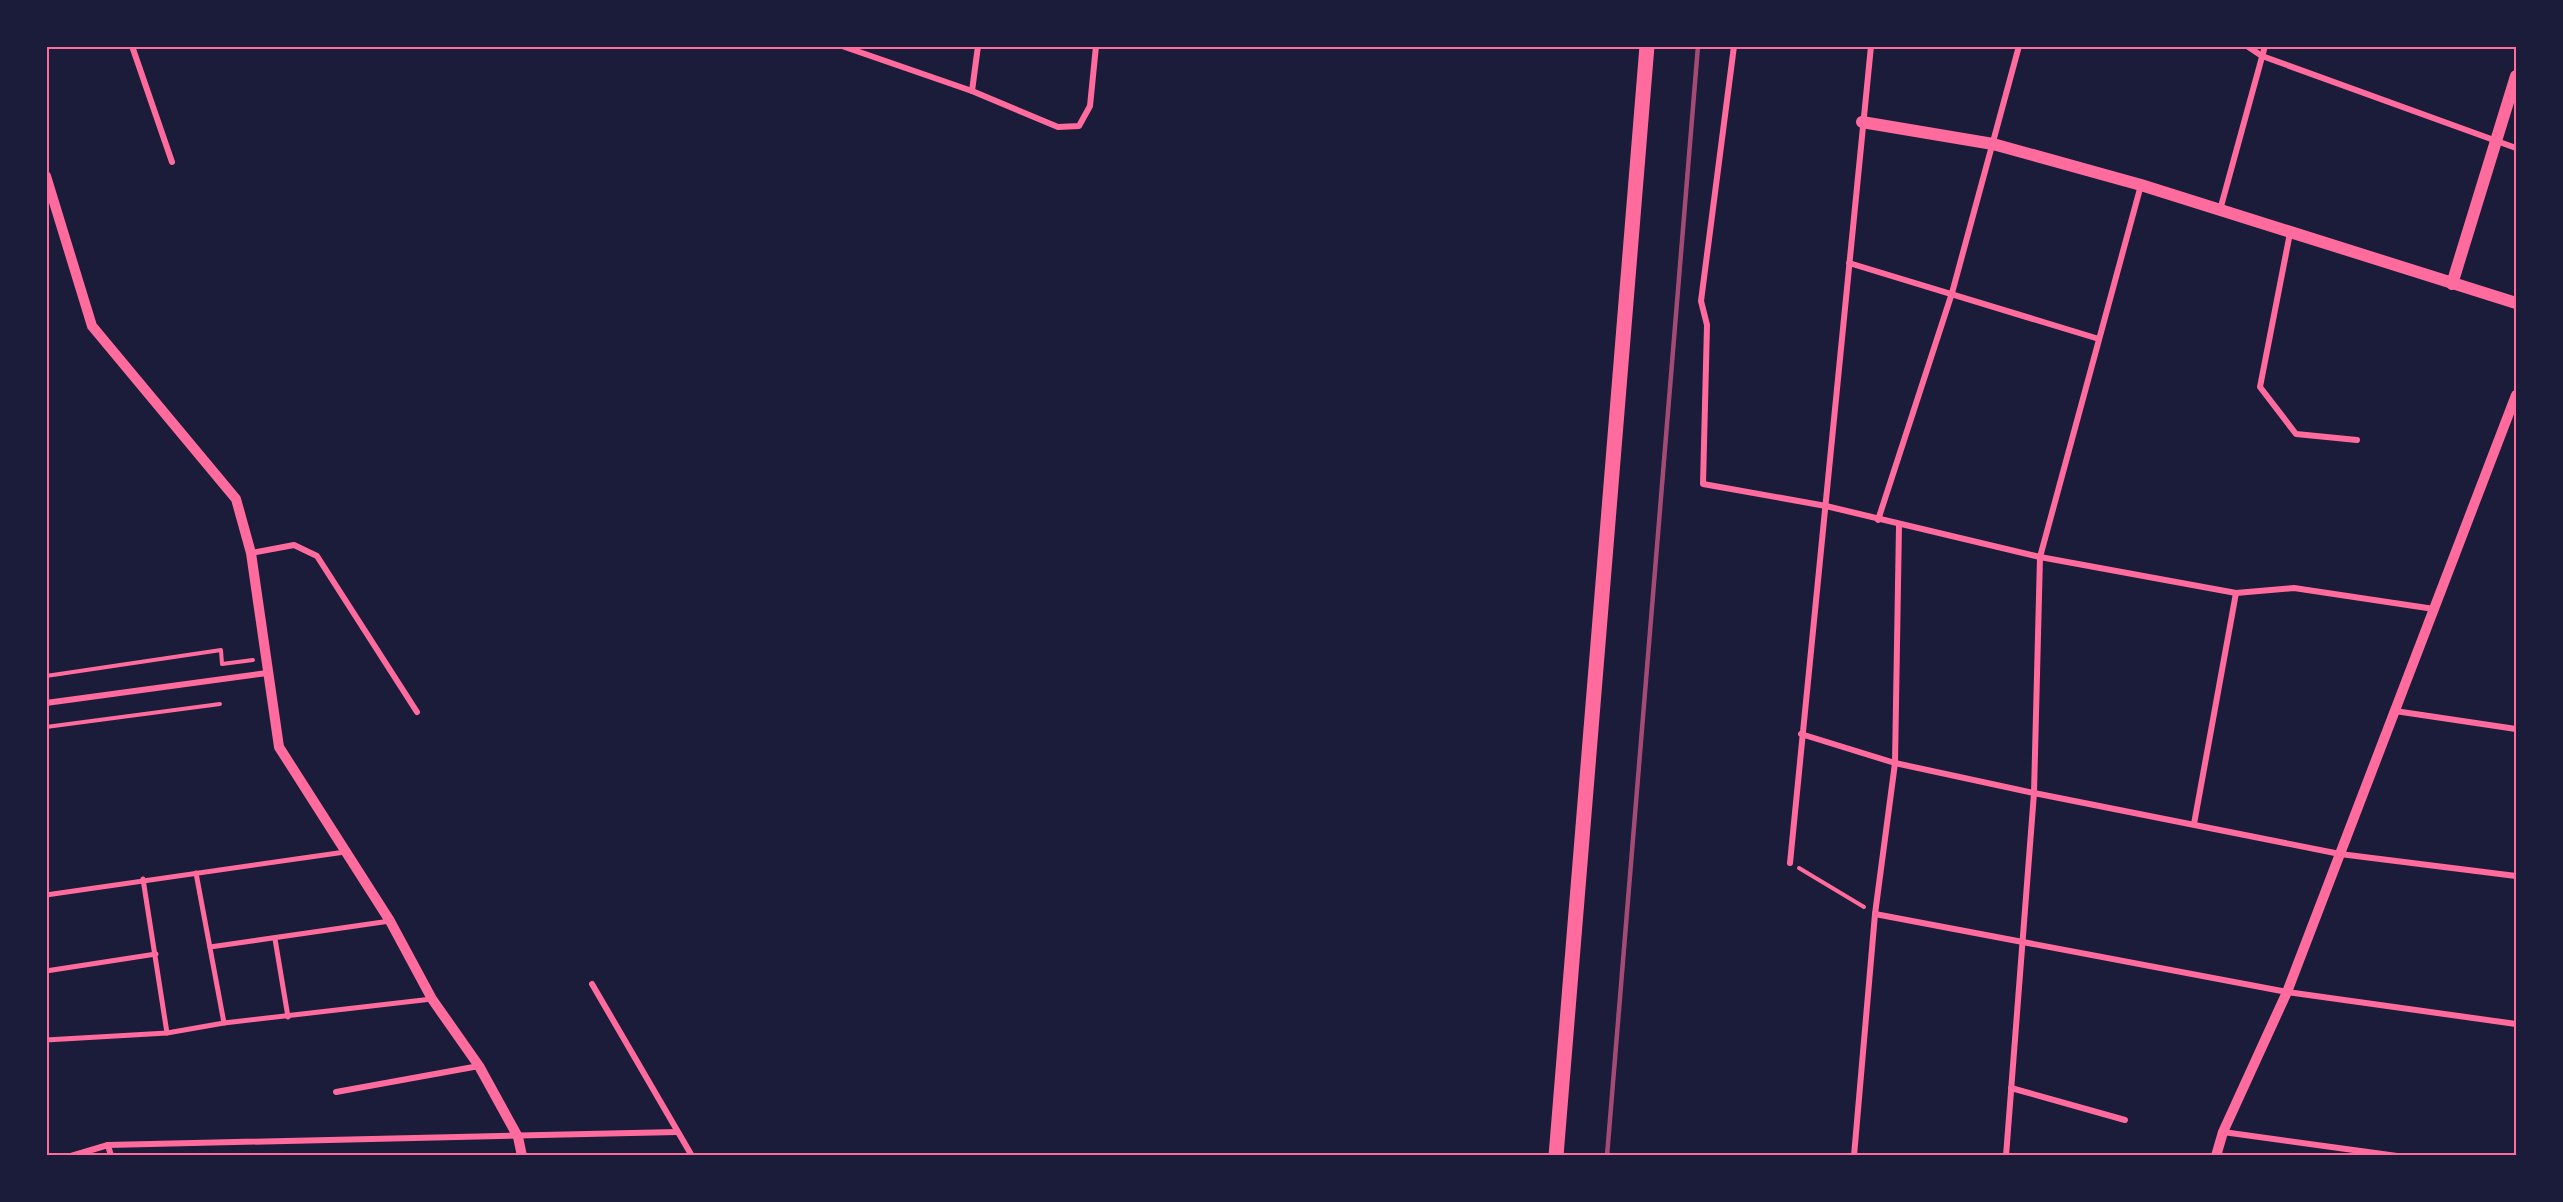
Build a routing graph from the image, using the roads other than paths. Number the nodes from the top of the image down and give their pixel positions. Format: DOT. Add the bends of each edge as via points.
graph roads {
  1 [pos="132,46"];
  2 [pos="842,46"];
  3 [pos="978,46"];
  4 [pos="1096,46"];
  5 [pos="1647,46"];
  6 [pos="1734,46"];
  7 [pos="1871,46"];
  8 [pos="2019,46"];
  9 [pos="2247,46"];
  10 [pos="2265,46"];
  11 [pos="861,50"];
  12 [pos="2262,56"];
  13 [pos="2517,76"];
  14 [pos="972,91"];
  15 [pos="1862,122"];
  16 [pos="2496,142"];
  17 [pos="1993,144"];
  18 [pos="2517,148"];
  19 [pos="172,162"];
  20 [pos="46,176"];
  21 [pos="2141,185"];
  22 [pos="2219,210"];
  23 [pos="2290,233"];
  24 [pos="1849,263"];
  25 [pos="2452,284"];
  26 [pos="1952,292"];
  27 [pos="2517,303"];
  28 [pos="2100,339"];
  29 [pos="2517,394"];
  30 [pos="2357,440"];
  31 [pos="1826,506"];
  32 [pos="1878,520"];
  33 [pos="1899,525"];
  34 [pos="251,553"];
  35 [pos="2040,557"];
  36 [pos="2236,592"];
  37 [pos="2434,609"];
  38 [pos="267,673"];
  39 [pos="46,703"];
  40 [pos="417,711"];
  41 [pos="2395,711"];
  42 [pos="2517,729"];
  43 [pos="1801,734"];
  44 [pos="1895,763"];
  45 [pos="2034,793"];
  46 [pos="2194,824"];
  47 [pos="346,852"];
  48 [pos="2340,854"];
  49 [pos="1790,863"];
  50 [pos="196,873"];
  51 [pos="2517,876"];
  52 [pos="143,879"];
  53 [pos="46,895"];
  54 [pos="1875,914"];
  55 [pos="390,921"];
  56 [pos="275,939"];
  57 [pos="2021,941"];
  58 [pos="210,947"];
  59 [pos="156,954"];
  60 [pos="46,971"];
  61 [pos="592,984"];
  62 [pos="2287,992"];
  63 [pos="432,999"];
  64 [pos="288,1017"];
  65 [pos="224,1023"];
  66 [pos="2517,1024"];
  67 [pos="166,1033"];
  68 [pos="46,1040"];
  69 [pos="479,1066"];
  70 [pos="2011,1088"];
  71 [pos="336,1092"];
  72 [pos="2125,1120"];
  73 [pos="677,1132"];
  74 [pos="2223,1132"];
  75 [pos="518,1137"];
  76 [pos="108,1144"];
  77 [pos="2372,1154"];
  78 [pos="71,1155"];
  79 [pos="111,1155"];
  80 [pos="522,1155"];
  81 [pos="692,1155"];
  82 [pos="1556,1155"];
  83 [pos="1854,1155"];
  84 [pos="2006,1155"];
  85 [pos="2216,1155"];
  86 [pos="2397,1155"];
  1 -- 19 [label="street"];
  2 -- 11 [label="street"];
  3 -- 14 [label="street"];
  4 -- 14 [label="street" via="1090,106 1079,126 1058,127"];
  5 -- 82 [label="main road"];
  6 -- 31 [label="street" via="1701,301 1707,325 1703,484"];
  7 -- 15 [label="street"];
  8 -- 17 [label="street"];
  9 -- 12 [label="street"];
  10 -- 12 [label="street"];
  11 -- 14 [label="street"];
  12 -- 16 [label="street"];
  12 -- 22 [label="street"];
  13 -- 16 [label="main road"];
  15 -- 17 [label="main road"];
  15 -- 24 [label="street"];
  16 -- 18 [label="street"];
  16 -- 25 [label="main road"];
  17 -- 21 [label="main road"];
  17 -- 26 [label="street"];
  20 -- 34 [label="street" via="92,326 236,500"];
  21 -- 22 [label="main road"];
  21 -- 28 [label="street"];
  22 -- 23 [label="main road"];
  23 -- 25 [label="main road"];
  23 -- 30 [label="street" via="2260,387 2296,434"];
  24 -- 26 [label="street"];
  24 -- 31 [label="street"];
  25 -- 27 [label="main road"];
  26 -- 28 [label="street"];
  26 -- 32 [label="street"];
  28 -- 35 [label="street"];
  29 -- 37 [label="street"];
  31 -- 32 [label="street"];
  31 -- 43 [label="street"];
  32 -- 33 [label="street"];
  33 -- 35 [label="street"];
  33 -- 44 [label="street"];
  34 -- 38 [label="street"];
  34 -- 40 [label="street" via="294,545 317,556"];
  35 -- 36 [label="street"];
  35 -- 45 [label="street"];
  36 -- 37 [label="street" via="2294,588"];
  36 -- 46 [label="street"];
  37 -- 41 [label="street"];
  38 -- 39 [label="street"];
  38 -- 47 [label="street" via="279,747"];
  41 -- 42 [label="street"];
  41 -- 48 [label="street"];
  43 -- 44 [label="street"];
  43 -- 49 [label="street"];
  44 -- 45 [label="street"];
  44 -- 54 [label="street"];
  45 -- 46 [label="street"];
  45 -- 57 [label="street"];
  46 -- 48 [label="street"];
  47 -- 50 [label="street"];
  47 -- 55 [label="street"];
  48 -- 51 [label="street"];
  48 -- 62 [label="street"];
  50 -- 52 [label="street"];
  50 -- 58 [label="street"];
  52 -- 53 [label="street"];
  52 -- 59 [label="street"];
  54 -- 57 [label="street"];
  54 -- 83 [label="street"];
  55 -- 56 [label="street"];
  55 -- 63 [label="street"];
  56 -- 58 [label="street"];
  56 -- 64 [label="street"];
  57 -- 62 [label="street"];
  57 -- 70 [label="street"];
  58 -- 65 [label="street"];
  59 -- 60 [label="street"];
  59 -- 67 [label="street"];
  61 -- 73 [label="street"];
  62 -- 66 [label="street"];
  62 -- 74 [label="street"];
  63 -- 64 [label="street"];
  63 -- 69 [label="street"];
  64 -- 65 [label="street"];
  65 -- 67 [label="street"];
  67 -- 68 [label="street"];
  69 -- 71 [label="street"];
  69 -- 75 [label="street"];
  70 -- 72 [label="street"];
  70 -- 84 [label="street"];
  73 -- 75 [label="street"];
  73 -- 81 [label="street"];
  74 -- 77 [label="street"];
  74 -- 85 [label="street"];
  75 -- 76 [label="street"];
  75 -- 80 [label="street"];
  76 -- 78 [label="street"];
  76 -- 79 [label="street"];
  77 -- 86 [label="street"];
}
